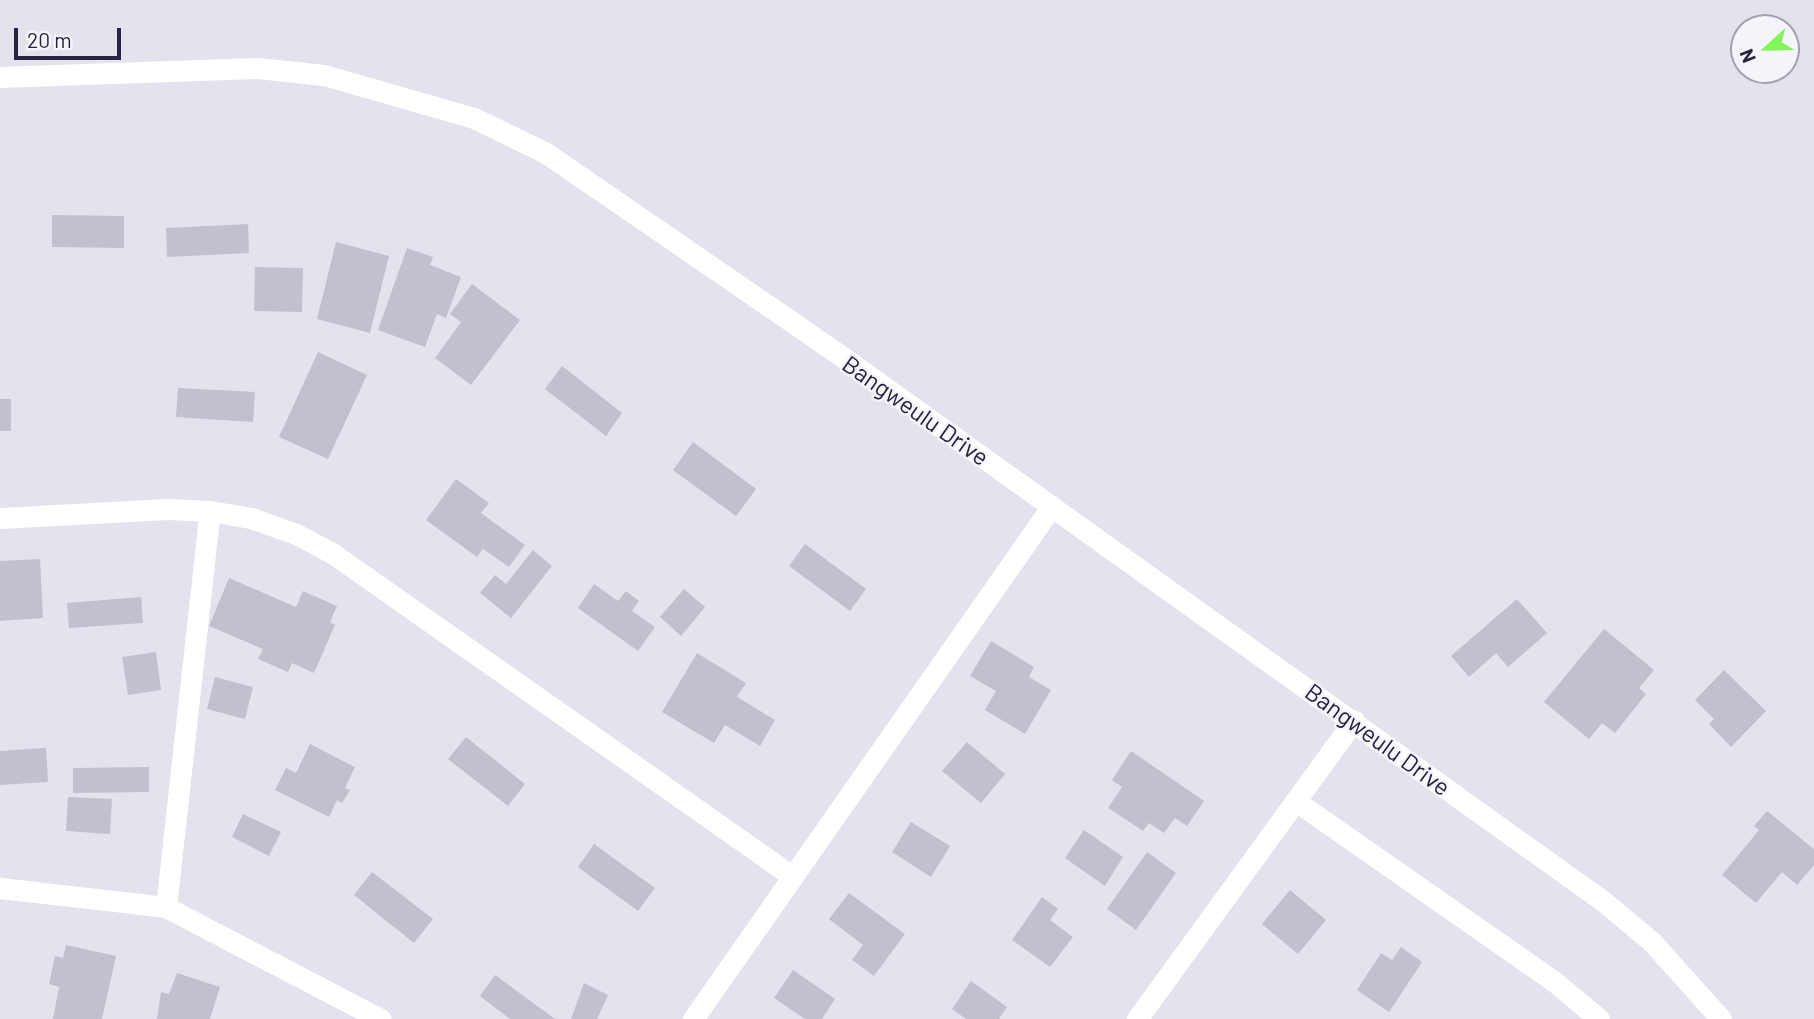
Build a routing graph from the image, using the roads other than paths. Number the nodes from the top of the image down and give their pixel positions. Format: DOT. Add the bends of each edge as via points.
graph roads {
  1 [pos="0,77"];
  2 [pos="1052,506"];
  3 [pos="211,511"];
  4 [pos="0,519"];
  5 [pos="1354,720"];
  6 [pos="1297,802"];
  7 [pos="792,876"];
  8 [pos="0,888"];
  9 [pos="166,907"];
  10 [pos="380,1019"];
  11 [pos="693,1019"];
  12 [pos="1137,1019"];
  13 [pos="1599,1019"];
  14 [pos="1721,1019"];
  1 -- 2 [label="street, Bangweulu Drive" via="258,68 324,75 474,118 546,153"];
  2 -- 5 [label="street, Bangweulu Drive"];
  2 -- 7 [label="street"];
  3 -- 4 [label="street" via="168,509"];
  3 -- 7 [label="street" via="251,518 332,553"];
  3 -- 9 [label="street"];
  5 -- 6 [label="street"];
  5 -- 14 [label="street, Bangweulu Drive" via="1603,901 1652,942"];
  6 -- 12 [label="street"];
  6 -- 13 [label="street" via="1556,983"];
  7 -- 11 [label="street"];
  8 -- 9 [label="street"];
  9 -- 10 [label="street"];
}
